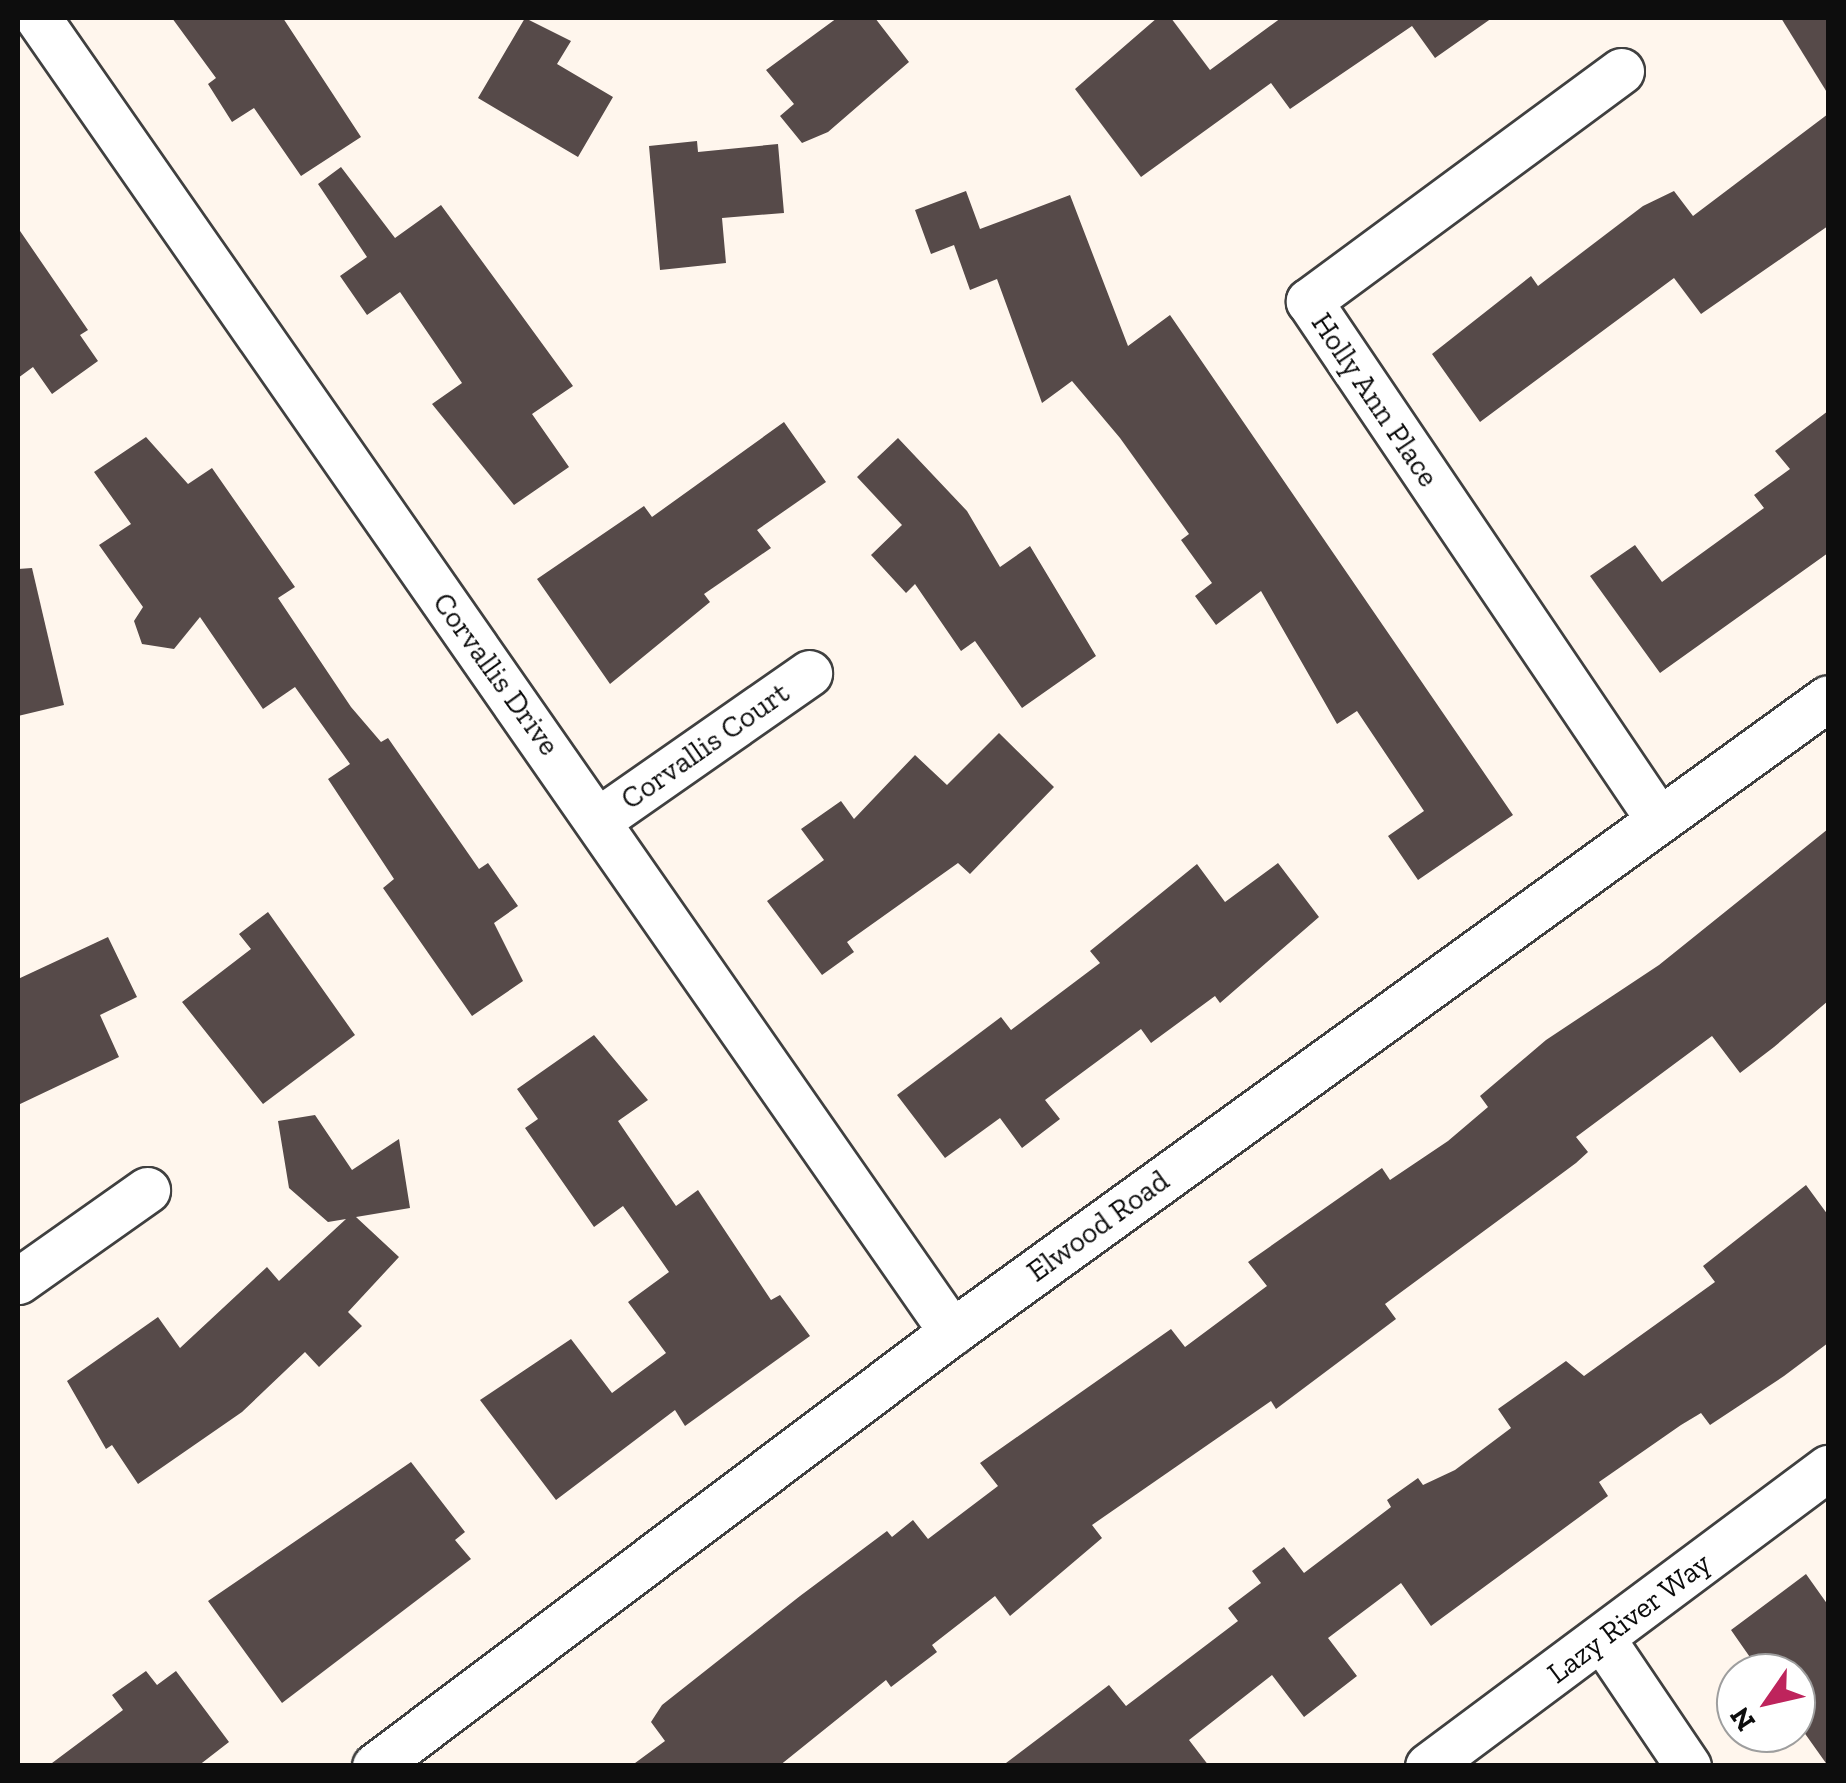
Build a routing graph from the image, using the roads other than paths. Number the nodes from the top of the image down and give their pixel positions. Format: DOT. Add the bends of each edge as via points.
graph roads {
  1 [pos="38,18"];
  2 [pos="1621,71"];
  3 [pos="809,673"];
  4 [pos="1828,698"];
  5 [pos="600,819"];
  6 [pos="1658,820"];
  7 [pos="147,1190"];
  8 [pos="18,1281"];
  9 [pos="952,1332"];
  10 [pos="1828,1468"];
  11 [pos="1602,1640"];
  12 [pos="375,1766"];
  13 [pos="1428,1766"];
  14 [pos="1688,1766"];
  1 -- 5 [label="street, Corvallis Drive"];
  2 -- 6 [label="street, Holly Ann Place" via="1309,302"];
  3 -- 5 [label="street, Corvallis Court"];
  4 -- 6 [label="street, Elwood Road"];
  5 -- 9 [label="street, Corvallis Drive"];
  6 -- 9 [label="street, Elwood Road"];
  7 -- 8 [label="street"];
  9 -- 12 [label="street, Elwood Road"];
  10 -- 11 [label="street, Lazy River Way"];
  11 -- 13 [label="street, Lazy River Way"];
  11 -- 14 [label="street"];
}
